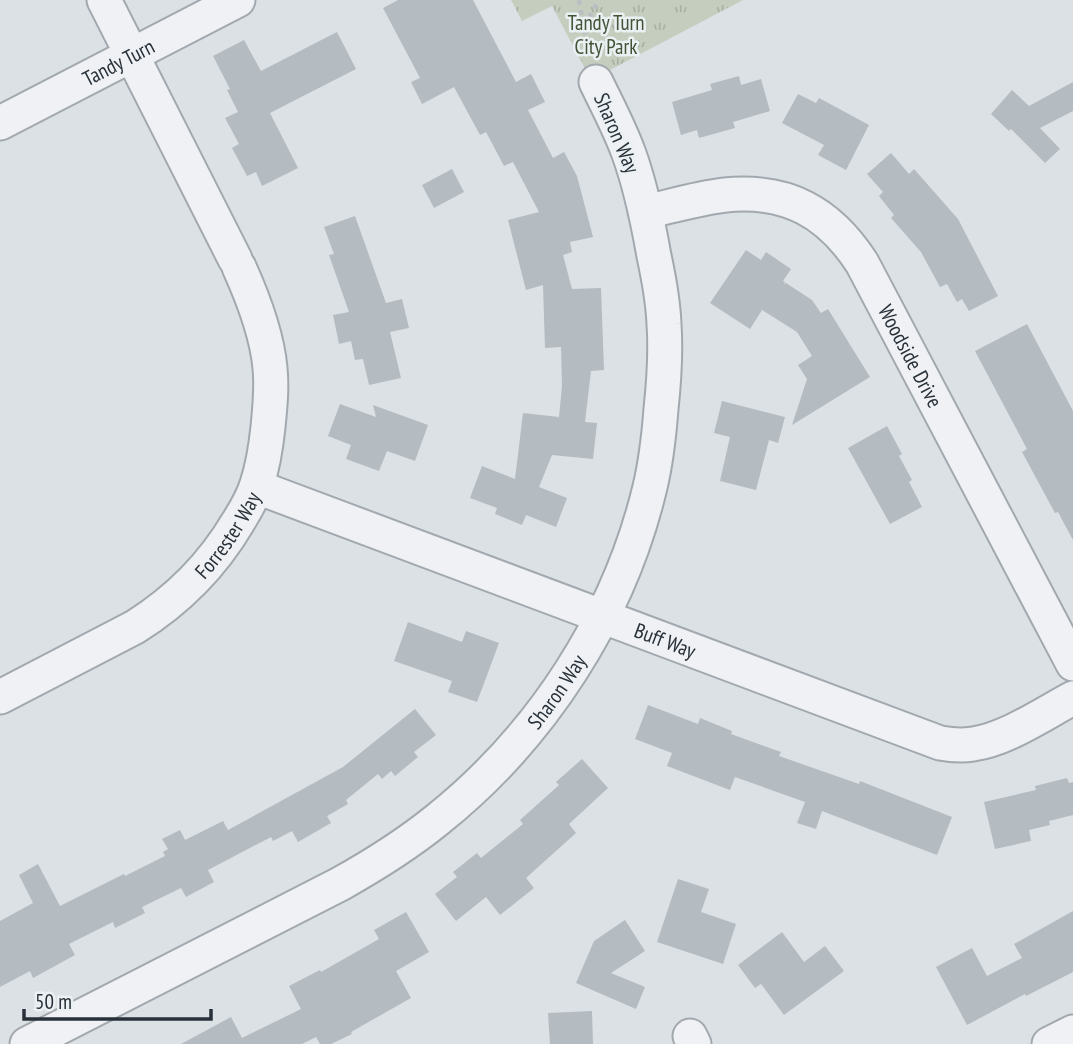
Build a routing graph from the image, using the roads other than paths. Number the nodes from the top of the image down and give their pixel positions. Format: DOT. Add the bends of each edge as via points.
graph roads {
  1 [pos="104,0"];
  2 [pos="238,0"];
  3 [pos="132,54"];
  4 [pos="596,82"];
  5 [pos="0,123"];
  6 [pos="646,212"];
  7 [pos="257,487"];
  8 [pos="603,616"];
  9 [pos="1073,664"];
  10 [pos="3,687"];
  11 [pos="1073,698"];
  12 [pos="1073,1032"];
  13 [pos="27,1044"];
  14 [pos="1049,1044"];
  1 -- 3 [label="street, Forrester Way"];
  2 -- 3 [label="street, Tandy Turn"];
  3 -- 5 [label="street, Tandy Turn"];
  3 -- 7 [label="street, Forrester Way" via="237,263 259,320 271,387"];
  4 -- 6 [label="street, Sharon Way" via="629,153"];
  6 -- 8 [label="street, Sharon Way" via="664,322 659,430 641,522"];
  6 -- 9 [label="street, Woodside Drive" via="701,199 753,195 797,204 843,236 862,262"];
  7 -- 8 [label="street, Buff Way"];
  7 -- 10 [label="street, Forrester Way" via="227,542 170,603 135,627"];
  8 -- 11 [label="street, Buff Way" via="940,743 970,745 999,736"];
  8 -- 13 [label="street, Sharon Way" via="569,674 519,741 438,820 340,884"];
  12 -- 14 [label="street"];
}
